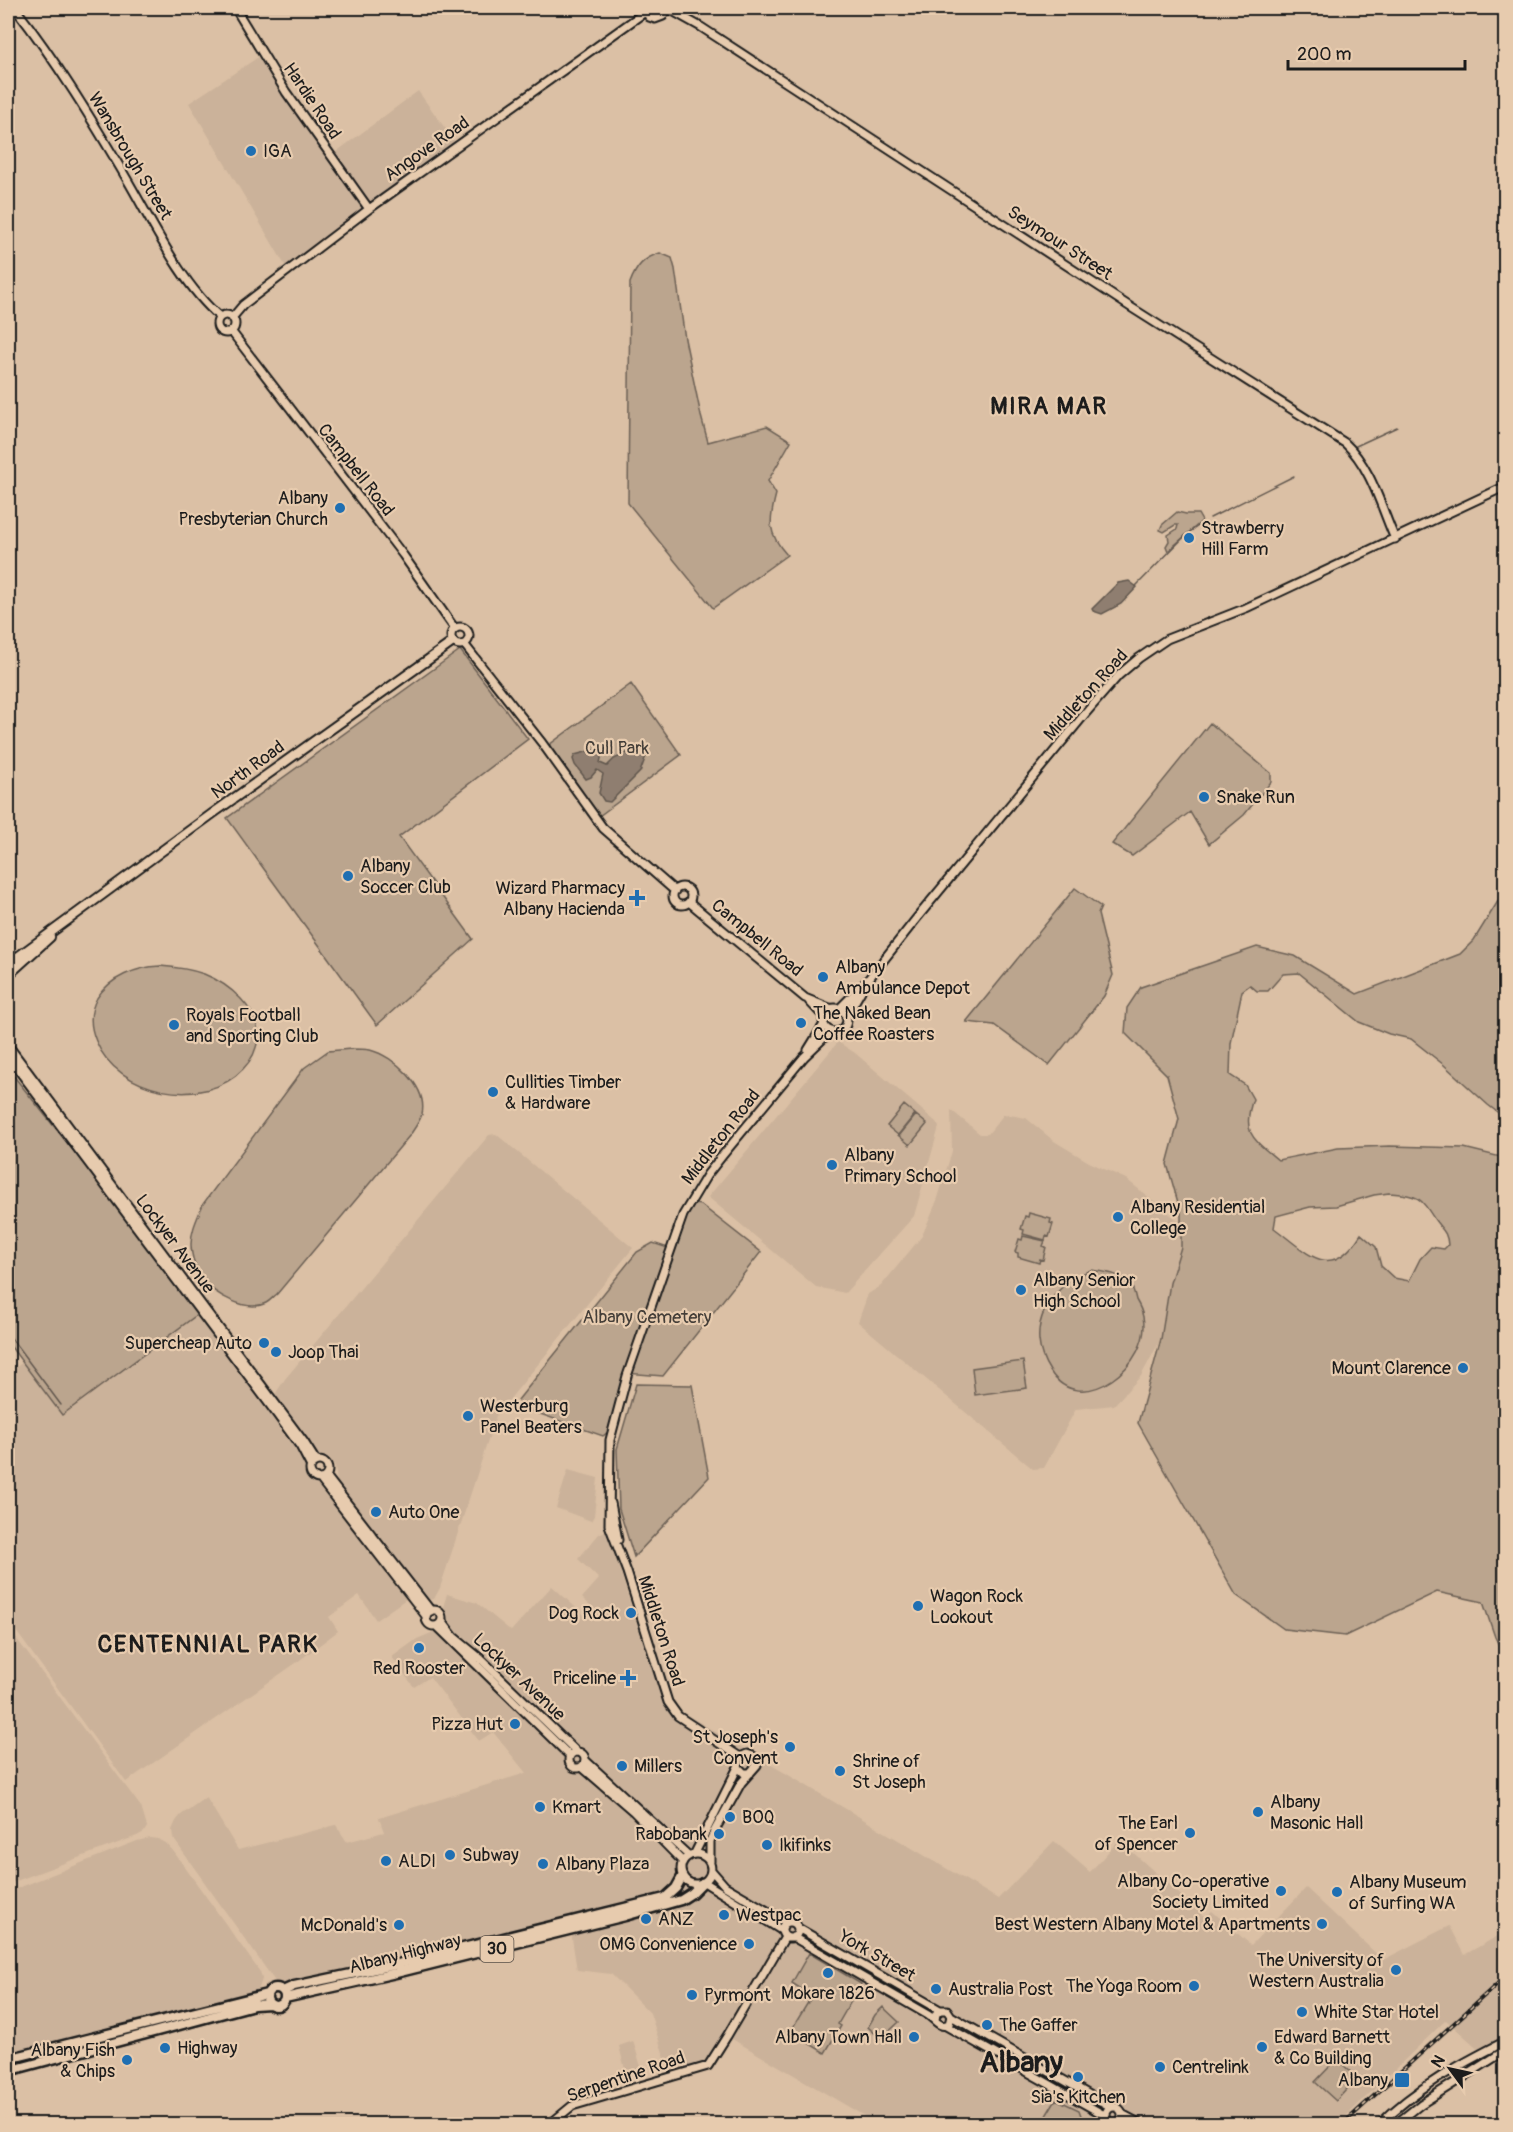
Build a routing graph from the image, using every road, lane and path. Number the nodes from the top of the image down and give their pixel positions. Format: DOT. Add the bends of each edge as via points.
graph roads {
  1 [pos="15,8"];
  2 [pos="235,8"];
  3 [pos="667,8"];
  4 [pos="645,10"];
  5 [pos="369,209"];
  6 [pos="220,317"];
  7 [pos="232,318"];
  8 [pos="231,331"];
  9 [pos="1506,486"];
  10 [pos="1395,539"];
  11 [pos="455,629"];
  12 [pos="453,642"];
  13 [pos="464,644"];
  14 [pos="675,891"];
  15 [pos="689,902"];
  16 [pos="62,925"];
  17 [pos="8,964"];
  18 [pos="8,975"];
  19 [pos="867,981"];
  20 [pos="805,998"];
  21 [pos="835,1009"];
  22 [pos="846,1017"];
  23 [pos="824,1020"];
  24 [pos="831,1031"];
  25 [pos="8,1045"];
  26 [pos="8,1056"];
  27 [pos="804,1057"];
  28 [pos="314,1464"];
  29 [pos="323,1477"];
  30 [pos="429,1613"];
  31 [pos="442,1620"];
  32 [pos="437,1626"];
  33 [pos="574,1754"];
  34 [pos="740,1757"];
  35 [pos="584,1763"];
  36 [pos="738,1767"];
  37 [pos="750,1773"];
  38 [pos="691,1854"];
  39 [pos="682,1861"];
  40 [pos="710,1862"];
  41 [pos="711,1870"];
  42 [pos="682,1877"];
  43 [pos="703,1882"];
  44 [pos="786,1922"];
  45 [pos="798,1928"];
  46 [pos="787,1935"];
  47 [pos="500,1938"];
  48 [pos="503,1947"];
  49 [pos="395,1969"];
  50 [pos="267,1994"];
  51 [pos="284,1995"];
  52 [pos="270,2004"];
  53 [pos="940,2010"];
  54 [pos="205,2015"];
  55 [pos="951,2016"];
  56 [pos="935,2020"];
  57 [pos="946,2026"];
  58 [pos="1506,2041"];
  59 [pos="1506,2050"];
  60 [pos="1483,2053"];
  61 [pos="8,2060"];
  62 [pos="1488,2061"];
  63 [pos="8,2071"];
  64 [pos="1111,2107"];
  65 [pos="1122,2114"];
  66 [pos="1106,2116"];
  67 [pos="1119,2123"];
  68 [pos="550,2124"];
  69 [pos="1141,2124"];
  70 [pos="1380,2124"];
  71 [pos="1396,2124"];
  1 -- 6 [label="main road, Wansbrough Street" via="64,76 170,253 203,301"];
  2 -- 5 [label="main road, Hardie Road" via="286,92"];
  3 -- 4 [label="main road" via="656,19"];
  3 -- 10 [label="main road, Seymour Street" via="1345,443 1366,471"];
  4 -- 5 [label="main road, Angove Road"];
  5 -- 7 [label="main road, Angove Road" via="267,285"];
  6 -- 7 [label="main road"];
  6 -- 8 [label="main road" via="218,328 224,333"];
  7 -- 8 [label="main road"];
  8 -- 11 [label="main road, Campbell Road"];
  9 -- 10 [label="main road, Middleton Road"];
  10 -- 19 [label="main road, Middleton Road" via="1246,608 1167,639 1139,658 1085,714"];
  11 -- 12 [label="main road" via="451,634"];
  11 -- 13 [label="main road" via="467,632"];
  12 -- 13 [label="main road"];
  12 -- 16 [label="main road, North Road"];
  13 -- 14 [label="main road" via="603,828"];
  14 -- 15 [label="main road" via="678,904"];
  14 -- 15 [label="main road" via="686,888 691,896"];
  15 -- 20 [label="main road, Campbell Road"];
  16 -- 17 [label="main road, North Road"];
  16 -- 18 [label="main road, North Road"];
  19 -- 21 [label="main road, Middleton Road"];
  19 -- 22 [label="main road, Middleton Road"];
  20 -- 21 [label="main road, Campbell Road"];
  20 -- 23 [label="main road, Campbell Road"];
  21 -- 22 [label="main road"];
  21 -- 23 [label="main road"];
  22 -- 24 [label="main road" via="842,1030"];
  23 -- 24 [label="main road"];
  23 -- 27 [label="main road, Middleton Road"];
  24 -- 27 [label="main road, Middleton Road"];
  25 -- 28 [label="main road, Lockyer Avenue" via="304,1442"];
  26 -- 28 [label="main road, Lockyer Avenue"];
  27 -- 34 [label="main road, Middleton Road" via="711,1170 683,1215 627,1376 610,1440 609,1525 668,1702 673,1710"];
  28 -- 29 [label="main road" via="312,1474"];
  28 -- 29 [label="main road" via="326,1464 328,1470"];
  29 -- 30 [label="main road"];
  30 -- 31 [label="main road, Lockyer Avenue" via="440,1612"];
  30 -- 32 [label="main road, Lockyer Avenue" via="428,1624"];
  31 -- 32 [label="main road"];
  31 -- 33 [label="main road, Lockyer Avenue" via="454,1637 481,1659"];
  32 -- 33 [label="main road, Lockyer Avenue"];
  33 -- 35 [label="main road" via="582,1754"];
  33 -- 35 [label="main road" via="572,1767"];
  34 -- 36 [label="main road"];
  34 -- 37 [label="main road" via="750,1754 756,1759 757,1765"];
  35 -- 38 [label="main road"];
  35 -- 39 [label="main road"];
  36 -- 37 [label="main road"];
  36 -- 38 [label="main road"];
  37 -- 40 [label="main road" via="715,1830 710,1842"];
  38 -- 39 [label="main road"];
  38 -- 40 [label="main road" via="706,1857"];
  39 -- 42 [label="main road"];
  40 -- 41 [label="main road"];
  41 -- 43 [label="main road"];
  41 -- 44 [label="main road, York Street" via="725,1886"];
  42 -- 43 [label="main road" via="691,1884"];
  42 -- 47 [label="highway, Albany Highway / 30" via="665,1898"];
  43 -- 46 [label="main road, York Street"];
  43 -- 48 [label="highway, Albany Highway / 30" via="681,1900"];
  44 -- 45 [label="main road, York Street" via="794,1922"];
  44 -- 46 [label="main road" via="782,1925"];
  45 -- 46 [label="main road" via="797,1933"];
  45 -- 53 [label="main road, York Street"];
  46 -- 56 [label="main road, York Street"];
  46 -- 68 [label="main road, Serpentine Road" via="708,2066 572,2106"];
  47 -- 48 [label="highway"];
  47 -- 49 [label="highway, Albany Highway / 30"];
  48 -- 49 [label="highway, Albany Highway / 30"];
  49 -- 51 [label="highway, Albany Highway / 30" via="294,1986"];
  50 -- 51 [label="highway, 30" via="274,1988"];
  50 -- 52 [label="highway"];
  50 -- 54 [label="highway, 30"];
  51 -- 52 [label="highway, 30" via="279,2006"];
  52 -- 54 [label="highway, 30"];
  53 -- 55 [label="main road"];
  53 -- 56 [label="main road"];
  54 -- 61 [label="highway, 30"];
  54 -- 63 [label="highway, 30"];
  55 -- 57 [label="main road"];
  55 -- 64 [label="main road"];
  56 -- 57 [label="main road"];
  57 -- 66 [label="main road"];
  58 -- 60 [label="main road"];
  59 -- 62 [label="main road"];
  60 -- 62 [label="main road"];
  60 -- 70 [label="main road" via="1422,2091"];
  62 -- 71 [label="main road"];
  64 -- 65 [label="main road" via="1118,2107"];
  64 -- 66 [label="main road"];
  65 -- 67 [label="main road"];
  65 -- 69 [label="main road"];
  66 -- 67 [label="main road" via="1110,2122"];
}
